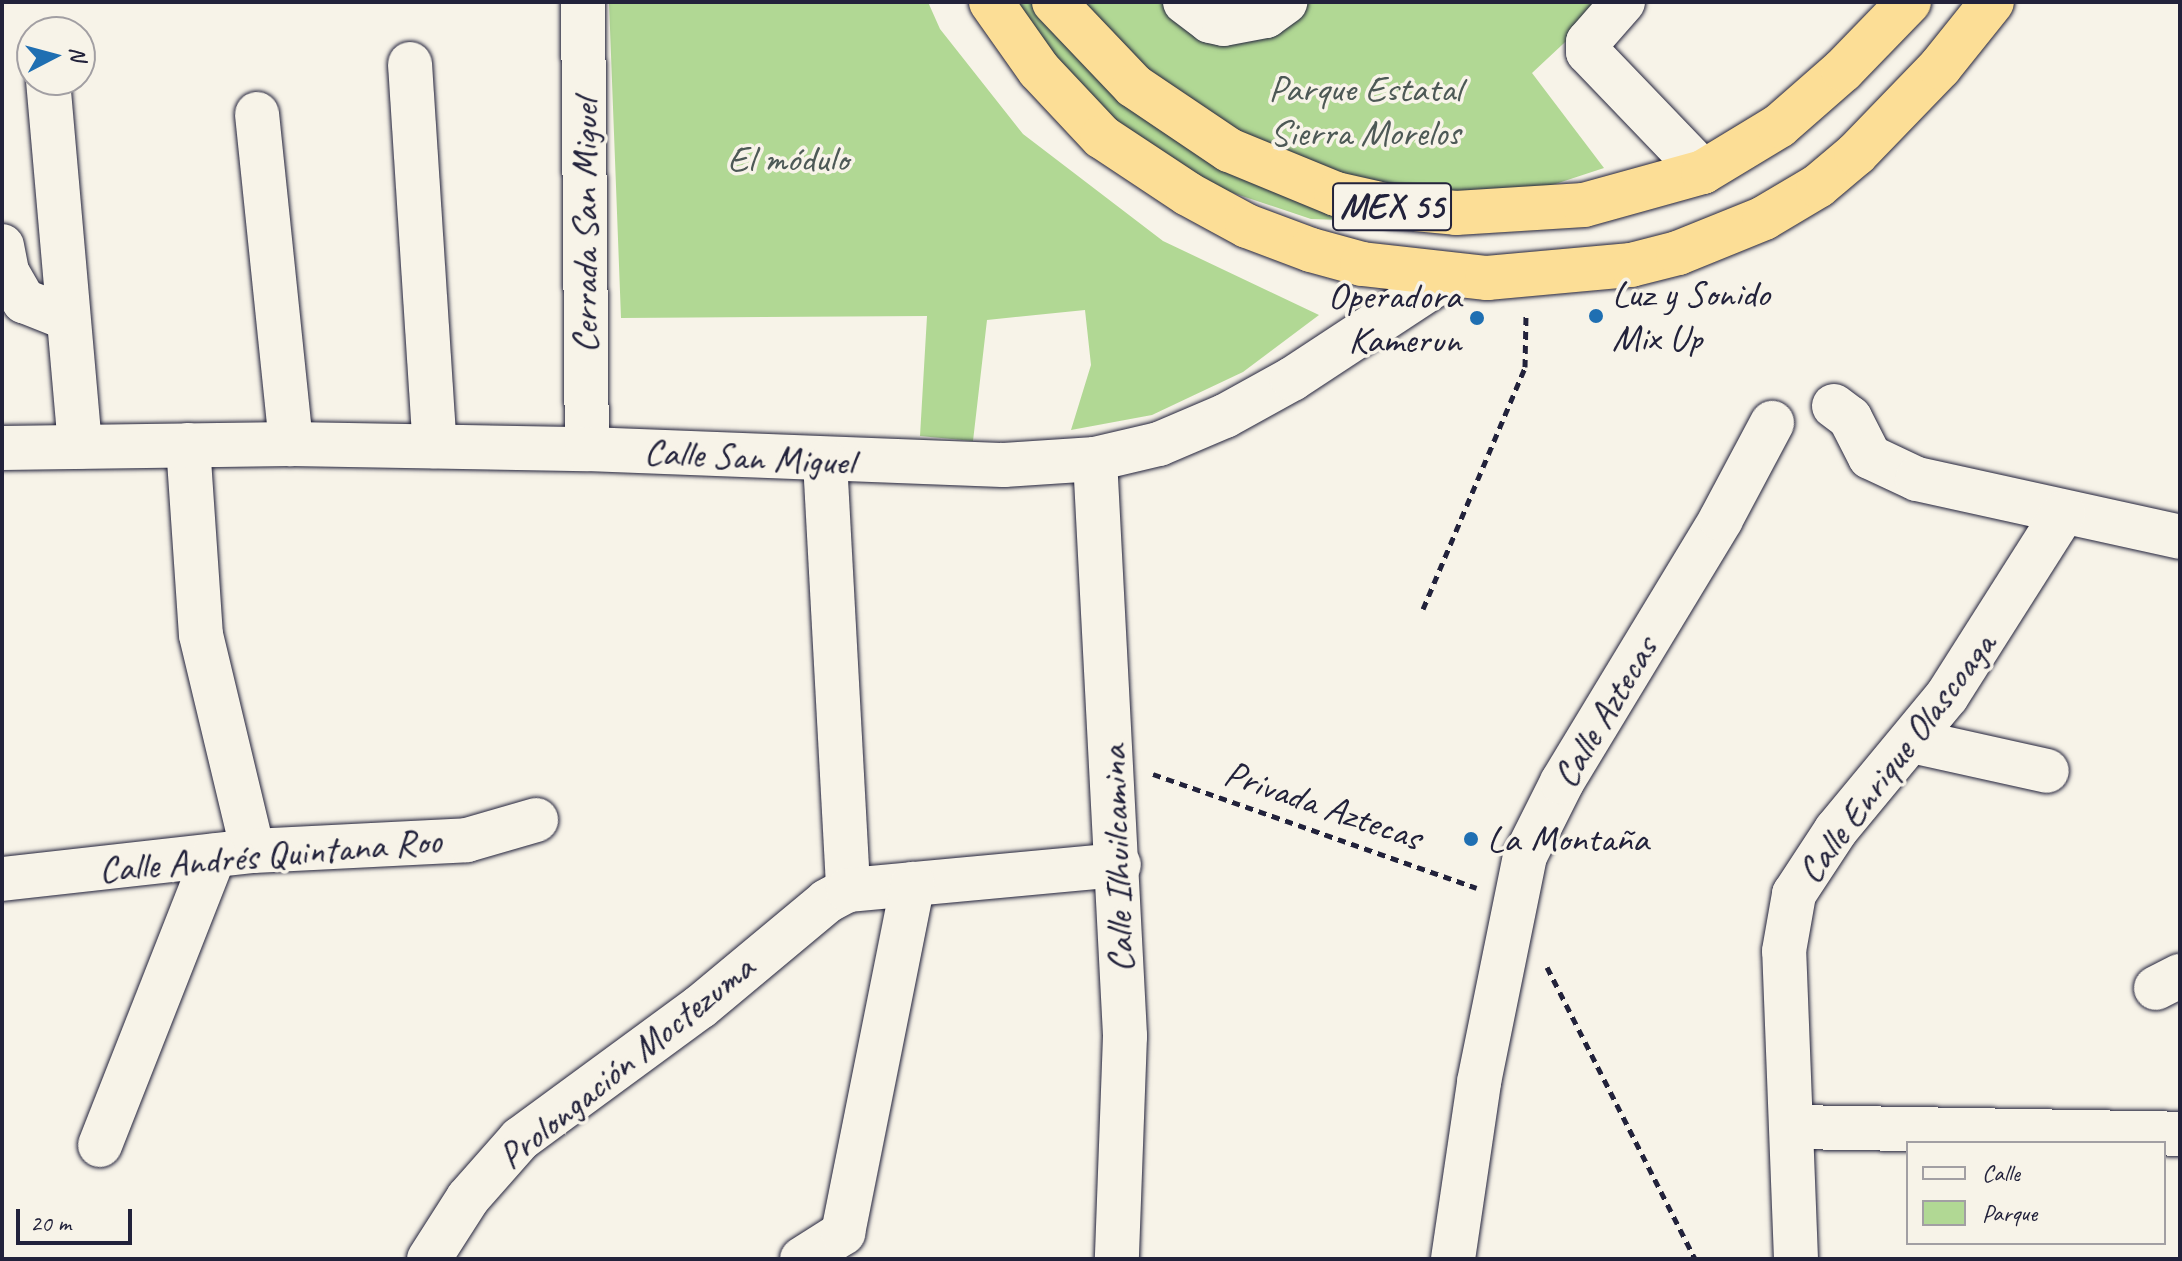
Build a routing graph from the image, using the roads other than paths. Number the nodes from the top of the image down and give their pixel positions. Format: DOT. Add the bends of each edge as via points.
graph roads {
  1 [pos="583,2"];
  2 [pos="991,2"];
  3 [pos="1054,2"];
  4 [pos="1185,2"];
  5 [pos="1285,2"];
  6 [pos="1623,2"];
  7 [pos="1909,2"];
  8 [pos="1992,2"];
  9 [pos="410,64"];
  10 [pos="49,96"];
  11 [pos="257,114"];
  12 [pos="1703,172"];
  13 [pos="2,246"];
  14 [pos="1449,276"];
  15 [pos="67,318"];
  16 [pos="1834,406"];
  17 [pos="1772,423"];
  18 [pos="291,444"];
  19 [pos="188,445"];
  20 [pos="435,446"];
  21 [pos="80,447"];
  22 [pos="2,448"];
  23 [pos="587,449"];
  24 [pos="1095,459"];
  25 [pos="825,461"];
  26 [pos="2063,513"];
  27 [pos="2180,537"];
  28 [pos="1912,741"];
  29 [pos="2047,771"];
  30 [pos="536,820"];
  31 [pos="234,853"];
  32 [pos="1119,865"];
  33 [pos="2,879"];
  34 [pos="913,884"];
  35 [pos="848,890"];
  36 [pos="1794,1127"];
  37 [pos="2180,1134"];
  38 [pos="100,1145"];
  39 [pos="429,1259"];
  40 [pos="802,1259"];
  41 [pos="1117,1259"];
  42 [pos="1453,1259"];
  43 [pos="1796,1259"];
  1 -- 23 [label="street, Cerrada San Miguel"];
  2 -- 14 [label="highway, MEX 55" via="1039,70 1102,137 1188,194 1247,226 1311,250"];
  3 -- 12 [label="highway, MEX 55" via="1102,57 1177,116 1229,150 1336,194 1394,207 1523,212 1610,200"];
  4 -- 5 [label="street" via="1224,24 1266,16"];
  6 -- 12 [label="street" via="1591,37 1588,52"];
  7 -- 12 [label="highway, MEX 55" via="1779,126"];
  8 -- 14 [label="highway, MEX 55" via="1940,67 1856,154 1818,186 1764,218 1662,257 1527,275"];
  9 -- 20 [label="street"];
  10 -- 15 [label="street"];
  11 -- 18 [label="street"];
  13 -- 15 [label="street" via="7,272 24,301"];
  14 -- 24 [label="street, Calle San Miguel" via="1292,379 1225,416 1159,444"];
  15 -- 21 [label="street"];
  16 -- 26 [label="street" via="1850,418 1866,452 1878,464 1917,479"];
  17 -- 42 [label="street, Calle Aztecas" via="1721,519 1562,782 1525,856 1513,900"];
  18 -- 19 [label="street, Calle San Miguel"];
  18 -- 20 [label="street, Calle San Miguel"];
  19 -- 21 [label="street, Calle San Miguel"];
  19 -- 31 [label="street" via="201,635"];
  20 -- 23 [label="street, Calle San Miguel"];
  21 -- 22 [label="street, Calle San Miguel"];
  23 -- 25 [label="street, Calle San Miguel"];
  24 -- 25 [label="street, Calle San Miguel" via="1004,465"];
  24 -- 32 [label="street, Calle Ilhuilcamina"];
  25 -- 35 [label="street"];
  26 -- 27 [label="street"];
  26 -- 28 [label="street, Calle Enrique Olascoaga" via="2014,596"];
  28 -- 29 [label="street"];
  28 -- 36 [label="street, Calle Enrique Olascoaga" via="1836,830 1794,894 1784,951"];
  30 -- 31 [label="street, Calle Andrés Quintana Roo" via="467,840"];
  31 -- 33 [label="street, Calle Andrés Quintana Roo"];
  31 -- 38 [label="street"];
  32 -- 34 [label="street"];
  32 -- 41 [label="street, Calle Ilhuilcamina" via="1125,1036"];
  34 -- 35 [label="street"];
  34 -- 40 [label="street" via="843,1233"];
  35 -- 39 [label="street, Prolongación Moctezuma" via="808,913 700,1007 520,1139 468,1198"];
  36 -- 37 [label="street"];
  36 -- 43 [label="street, Calle Enrique Olascoaga"];
}
